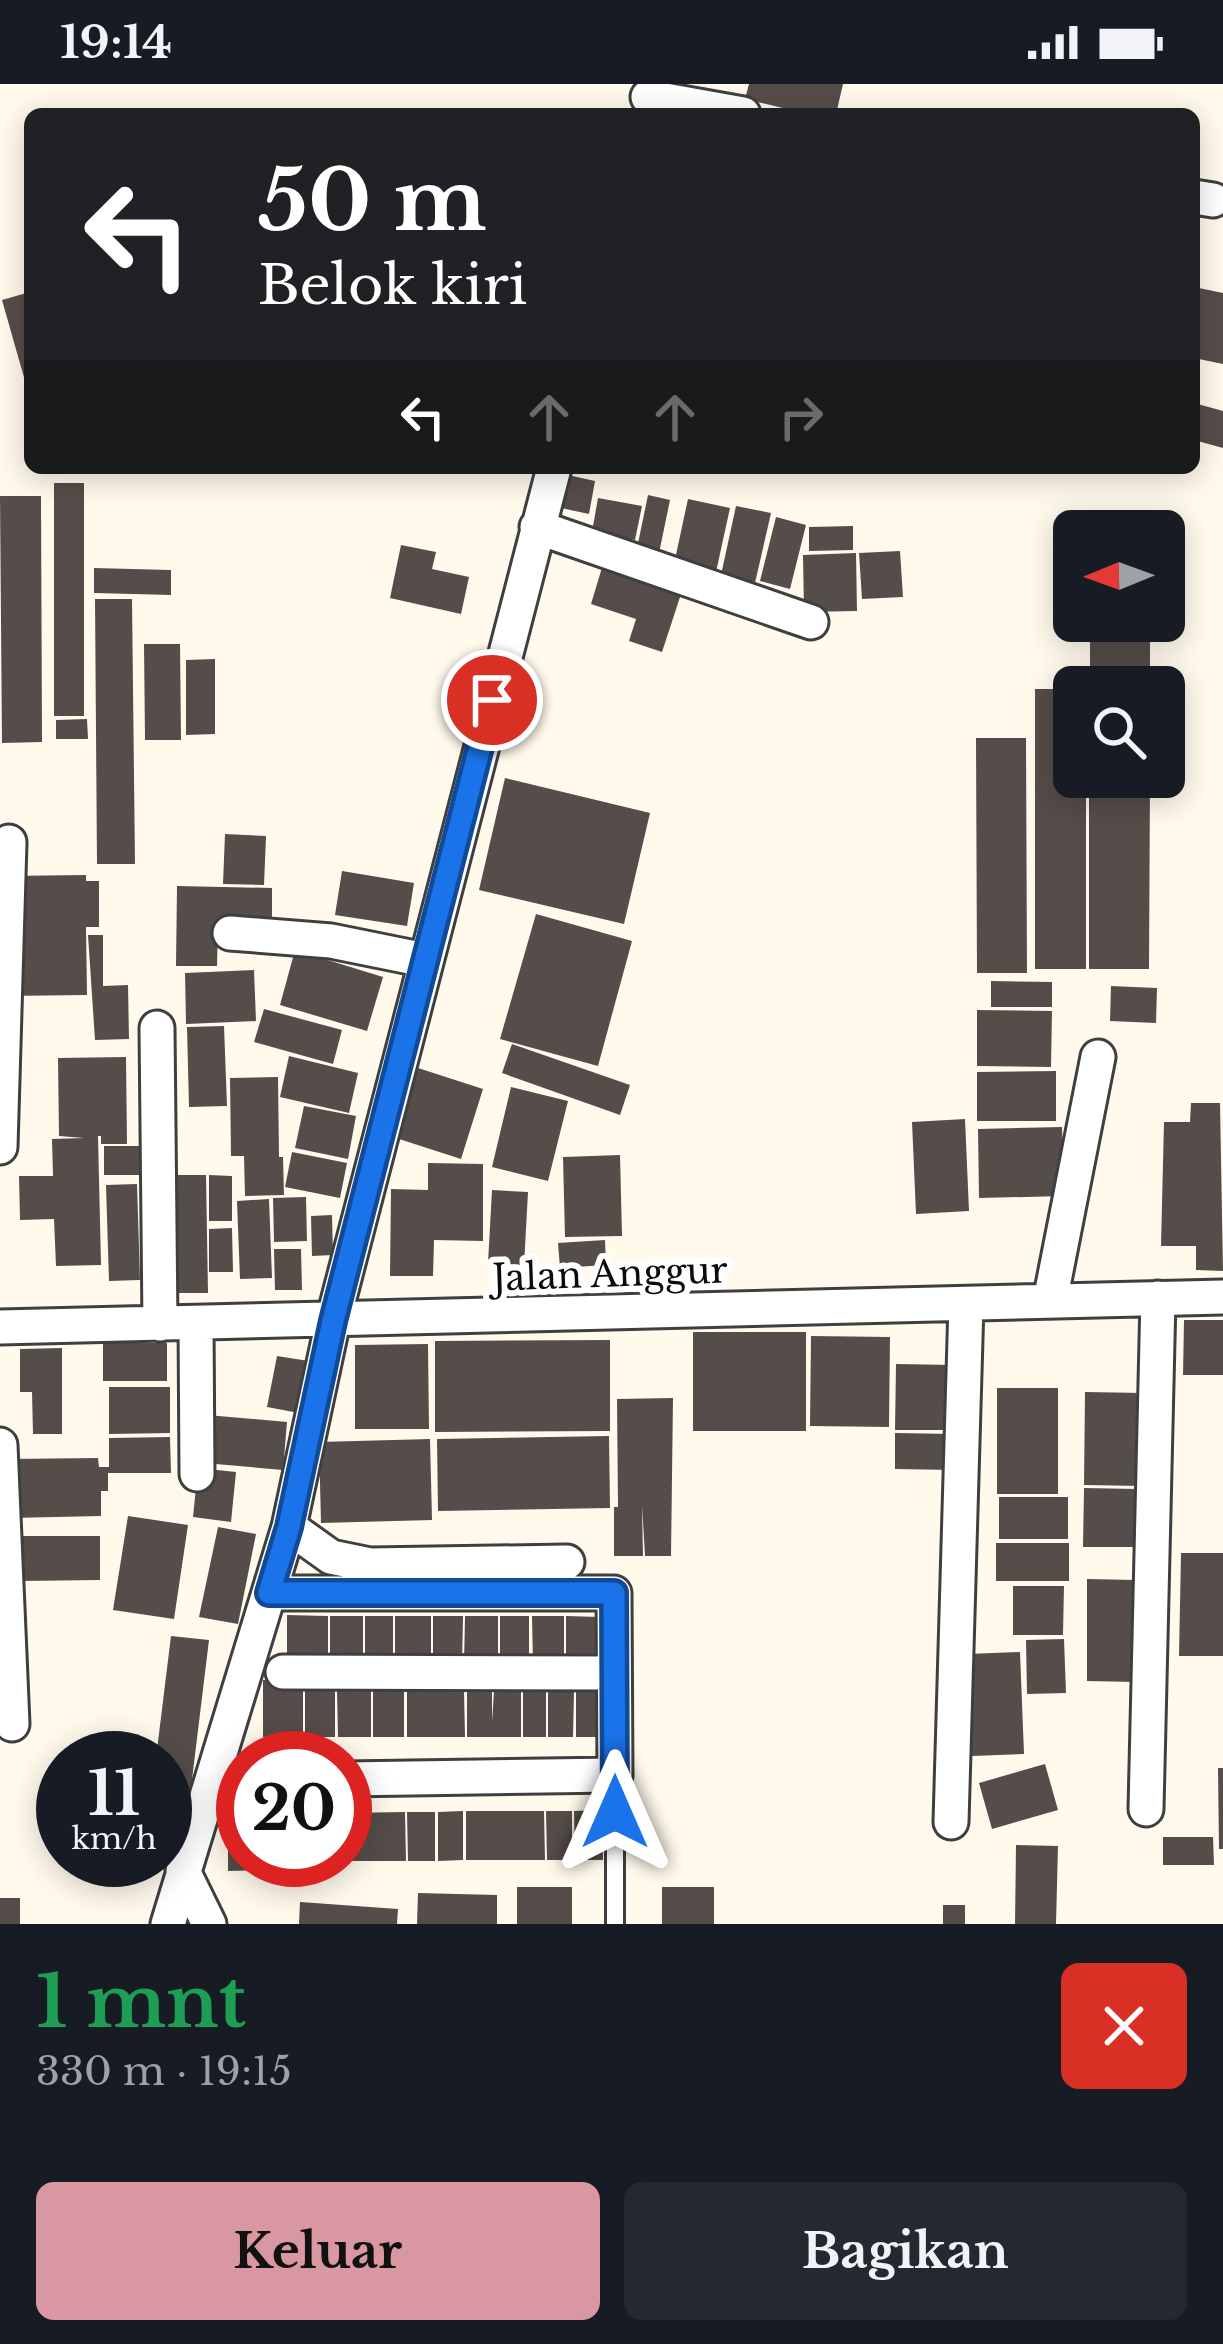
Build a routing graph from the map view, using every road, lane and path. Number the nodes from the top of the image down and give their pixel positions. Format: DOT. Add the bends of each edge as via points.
graph roads {
  1 [pos="648,98"];
  2 [pos="707,108"];
  3 [pos="552,474"];
  4 [pos="537,527"];
  5 [pos="811,622"];
  6 [pos="9,842"];
  7 [pos="230,933"];
  8 [pos="425,960"];
  9 [pos="157,1028"];
  10 [pos="1098,1057"];
  11 [pos="0,1147"];
  12 [pos="1223,1297"];
  13 [pos="1158,1298"];
  14 [pos="1050,1301"];
  15 [pos="966,1304"];
  16 [pos="333,1321"];
  17 [pos="196,1323"];
  18 [pos="160,1324"];
  19 [pos="0,1327"];
  20 [pos="0,1445"];
  21 [pos="197,1474"];
  22 [pos="289,1527"];
  23 [pos="567,1562"];
  24 [pos="269,1593"];
  25 [pos="283,1672"];
  26 [pos="614,1673"];
  27 [pos="12,1724"];
  28 [pos="614,1775"];
  29 [pos="372,1779"];
  30 [pos="1146,1809"];
  31 [pos="951,1822"];
  32 [pos="192,1842"];
  33 [pos="179,1887"];
  34 [pos="191,1887"];
  35 [pos="169,1924"];
  36 [pos="209,1924"];
  37 [pos="615,1924"];
  1 -- 2 [label="street"];
  3 -- 4 [label="street"];
  4 -- 5 [label="street"];
  4 -- 8 [label="street"];
  6 -- 11 [label="street"];
  7 -- 8 [label="street"];
  8 -- 16 [label="street"];
  9 -- 18 [label="street"];
  10 -- 14 [label="street"];
  12 -- 13 [label="street, Jalan Anggur"];
  13 -- 14 [label="street, Jalan Anggur"];
  13 -- 30 [label="street"];
  14 -- 15 [label="street, Jalan Anggur"];
  15 -- 16 [label="street, Jalan Anggur"];
  15 -- 31 [label="street"];
  16 -- 17 [label="street, Jalan Anggur"];
  16 -- 22 [label="street"];
  17 -- 18 [label="street, Jalan Anggur"];
  17 -- 21 [label="street"];
  18 -- 19 [label="street, Jalan Anggur"];
  20 -- 27 [label="street"];
  22 -- 23 [label="street" via="332,1557 370,1565"];
  22 -- 24 [label="street"];
  24 -- 26 [label="street" via="614,1593"];
  24 -- 32 [label="street"];
  25 -- 26 [label="street"];
  26 -- 28 [label="street"];
  28 -- 29 [label="street"];
  28 -- 37 [label="lane"];
  33 -- 35 [label="street"];
  34 -- 36 [label="street"];
}
